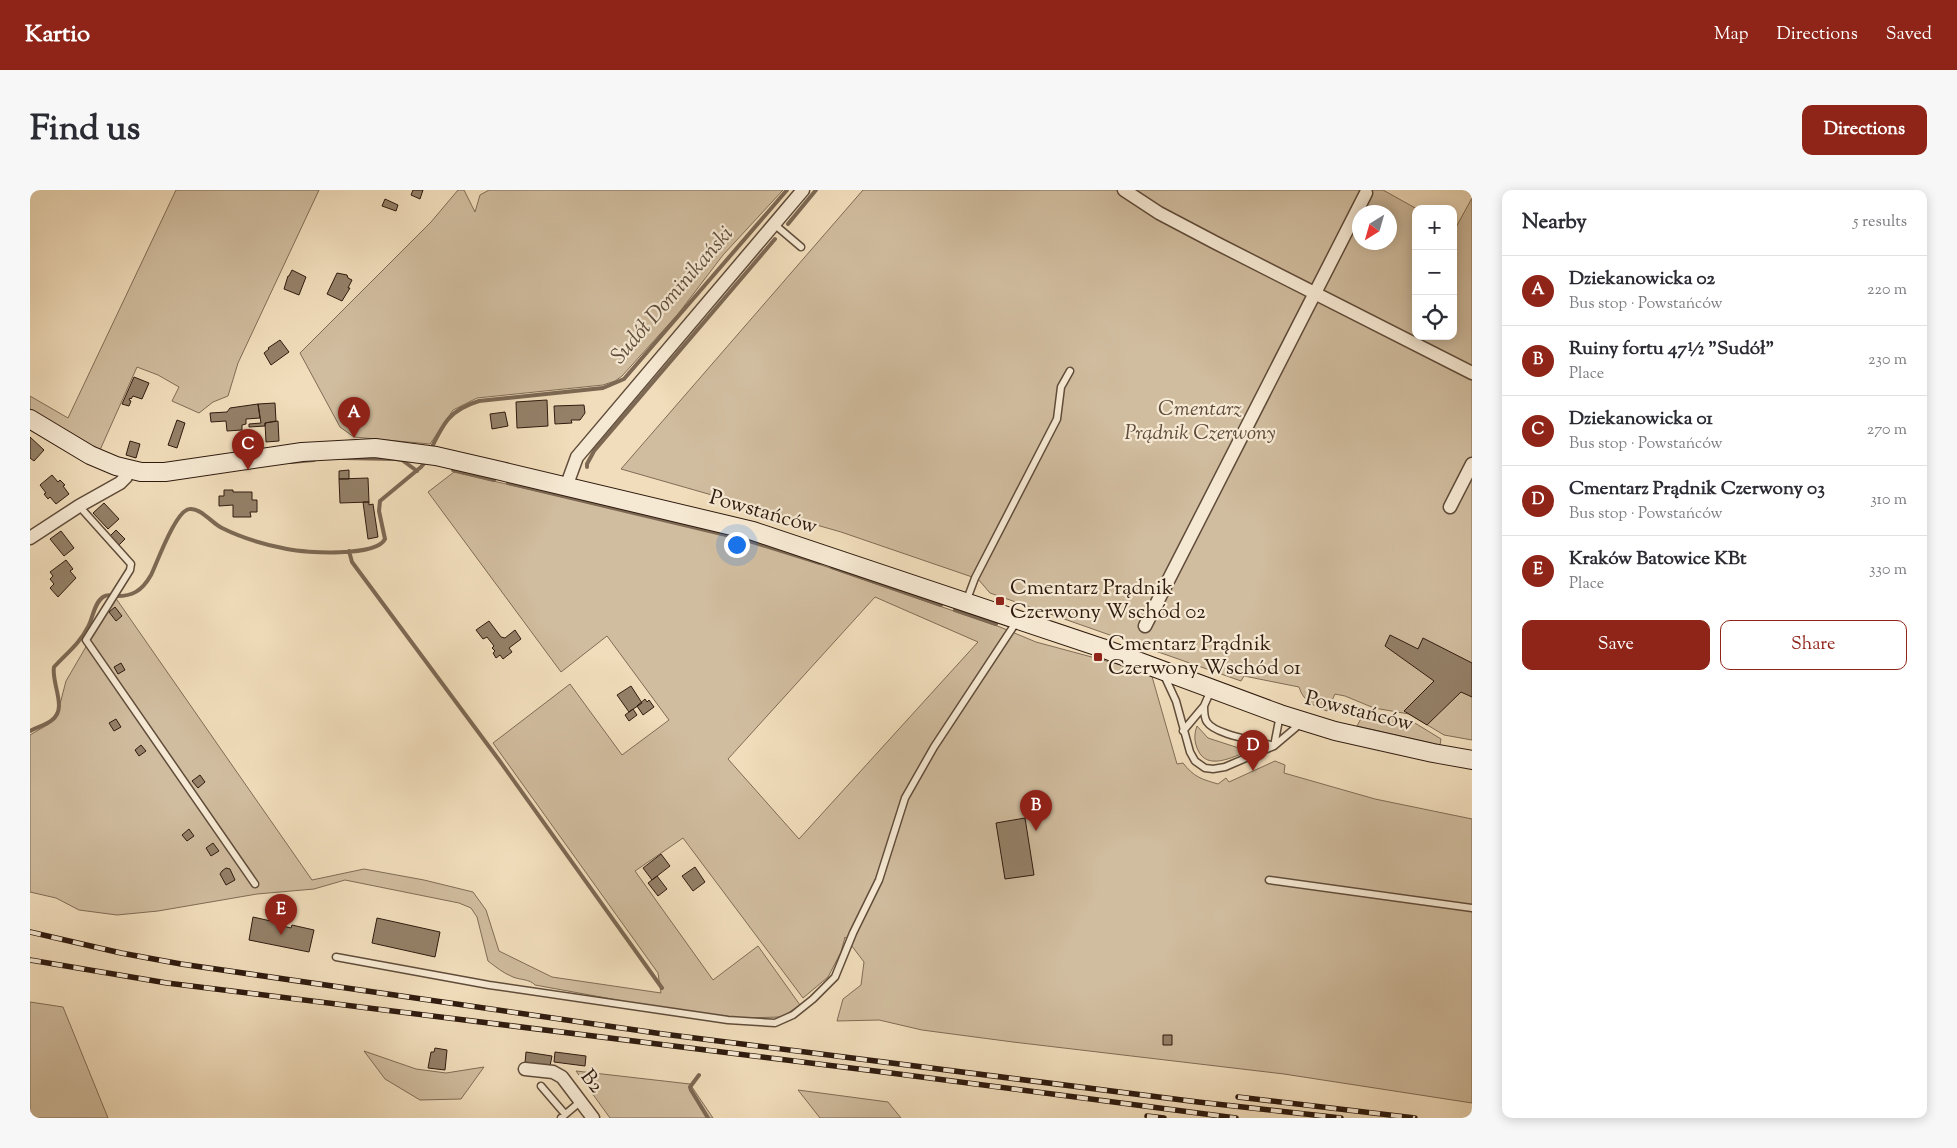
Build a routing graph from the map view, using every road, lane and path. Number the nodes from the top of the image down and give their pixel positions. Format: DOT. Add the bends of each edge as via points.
graph roads {
  1 [pos="803,190"];
  2 [pos="1124,190"];
  3 [pos="1366,193"];
  4 [pos="774,224"];
  5 [pos="801,248"];
  6 [pos="1314,293"];
  7 [pos="1070,371"];
  8 [pos="1472,373"];
  9 [pos="30,419"];
  10 [pos="1472,464"];
  11 [pos="129,470"];
  12 [pos="566,487"];
  13 [pos="79,506"];
  14 [pos="1450,507"];
  15 [pos="30,538"];
  16 [pos="965,603"];
  17 [pos="1018,620"];
  18 [pos="1145,626"];
  19 [pos="1163,672"];
  20 [pos="1211,690"];
  21 [pos="1204,706"];
  22 [pos="1280,714"];
  23 [pos="1303,722"];
  24 [pos="1183,731"];
  25 [pos="1274,746"];
  26 [pos="1472,760"];
  27 [pos="1269,880"];
  28 [pos="255,884"];
  29 [pos="1472,908"];
  30 [pos="336,957"];
  31 [pos="526,1069"];
  32 [pos="541,1086"];
  33 [pos="581,1101"];
  34 [pos="563,1116"];
  35 [pos="593,1118"];
  1 -- 4 [label="street"];
  2 -- 6 [label="street" via="1170,219"];
  3 -- 6 [label="street"];
  4 -- 5 [label="lane"];
  4 -- 12 [label="street" via="577,458"];
  6 -- 8 [label="street"];
  6 -- 18 [label="street"];
  7 -- 16 [label="lane" via="1061,387 1057,419"];
  9 -- 11 [label="street, Powstańców" via="90,455"];
  10 -- 14 [label="street"];
  11 -- 12 [label="street, Powstańców" via="165,472 329,450 375,448 436,456"];
  11 -- 13 [label="street" via="120,483"];
  12 -- 16 [label="street, Powstańców" via="753,531"];
  13 -- 15 [label="street"];
  13 -- 28 [label="lane" via="131,564 86,640"];
  16 -- 17 [label="street, Powstańców"];
  17 -- 19 [label="street, Powstańców"];
  17 -- 30 [label="lane" via="934,747 905,798 879,880 835,977 793,1015 775,1023 728,1020 489,985"];
  19 -- 20 [label="street, Powstańców"];
  19 -- 24 [label="lane" via="1176,701"];
  20 -- 21 [label="lane"];
  20 -- 22 [label="street, Powstańców"];
  21 -- 24 [label="lane"];
  21 -- 25 [label="lane" via="1205,720 1210,726"];
  22 -- 23 [label="street, Powstańców"];
  22 -- 25 [label="lane"];
  23 -- 25 [label="lane"];
  23 -- 26 [label="street, Powstańców"];
  24 -- 25 [label="lane" via="1195,761 1206,768 1225,767"];
  27 -- 29 [label="lane"];
  31 -- 33 [label="street, B2" via="553,1072 562,1077"];
  32 -- 34 [label="lane"];
  33 -- 34 [label="lane"];
  33 -- 35 [label="street, B2"];
}
